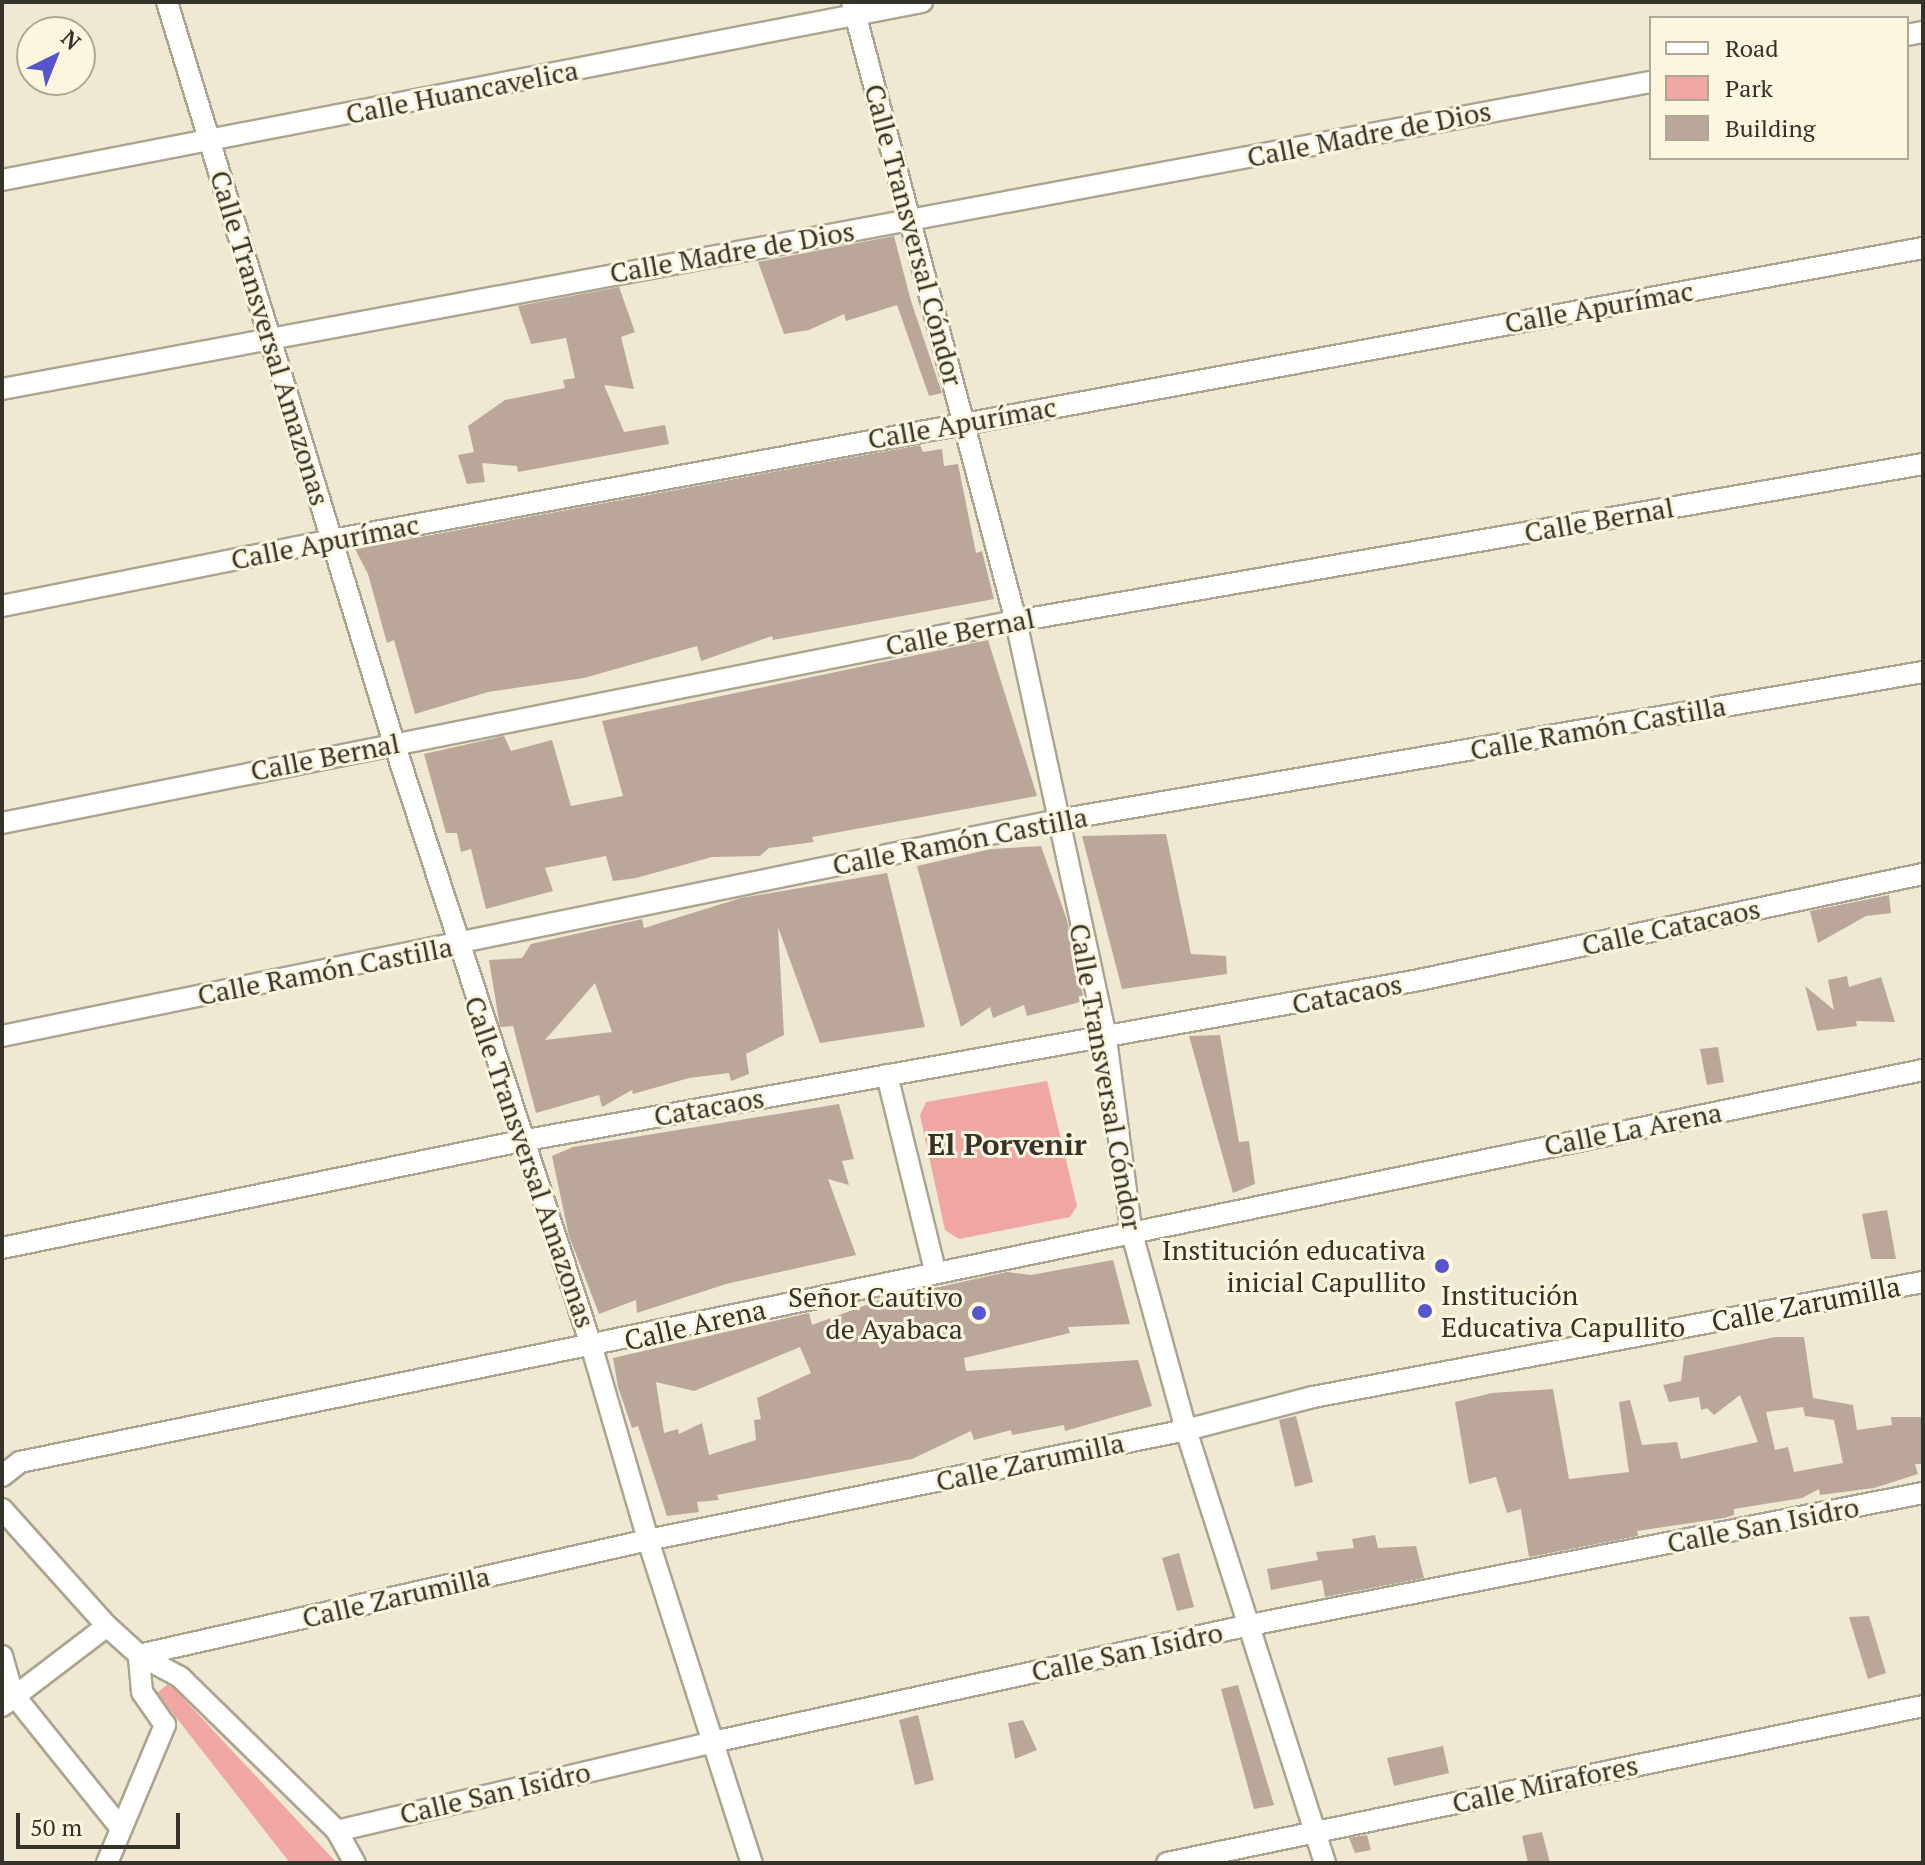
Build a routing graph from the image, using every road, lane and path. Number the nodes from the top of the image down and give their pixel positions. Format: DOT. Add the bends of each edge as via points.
graph roads {
  1 [pos="167,2"];
  2 [pos="922,2"];
  3 [pos="853,8"];
  4 [pos="1649,82"];
  5 [pos="211,142"];
  6 [pos="2,180"];
  7 [pos="906,221"];
  8 [pos="1923,248"];
  9 [pos="268,337"];
  10 [pos="2,389"];
  11 [pos="965,422"];
  12 [pos="1923,464"];
  13 [pos="332,540"];
  14 [pos="2,606"];
  15 [pos="1016,621"];
  16 [pos="1923,672"];
  17 [pos="394,743"];
  18 [pos="1058,820"];
  19 [pos="2,823"];
  20 [pos="1923,874"];
  21 [pos="457,945"];
  22 [pos="1419,980"];
  23 [pos="2,1036"];
  24 [pos="1106,1039"];
  25 [pos="1923,1070"];
  26 [pos="887,1075"];
  27 [pos="521,1141"];
  28 [pos="1343,1187"];
  29 [pos="1131,1230"];
  30 [pos="2,1248"];
  31 [pos="935,1270"];
  32 [pos="1923,1282"];
  33 [pos="592,1348"];
  34 [pos="1186,1430"];
  35 [pos="2,1476"];
  36 [pos="1923,1493"];
  37 [pos="2,1509"];
  38 [pos="648,1540"];
  39 [pos="1250,1625"];
  40 [pos="107,1626"];
  41 [pos="139,1655"];
  42 [pos="2,1656"];
  43 [pos="8,1700"];
  44 [pos="1923,1706"];
  45 [pos="713,1742"];
  46 [pos="119,1826"];
  47 [pos="337,1831"];
  48 [pos="1314,1832"];
  49 [pos="107,1863"];
  50 [pos="355,1863"];
  51 [pos="752,1863"];
  52 [pos="1167,1863"];
  53 [pos="1325,1863"];
  1 -- 5 [label="street, Calle Transversal Amazonas"];
  2 -- 3 [label="street, Calle Huancavelica"];
  3 -- 5 [label="street, Calle Huancavelica"];
  3 -- 7 [label="street, Calle Transversal Cóndor"];
  4 -- 7 [label="street, Calle Madre de Dios"];
  5 -- 6 [label="street, Calle Huancavelica"];
  5 -- 9 [label="street, Calle Transversal Amazonas"];
  7 -- 9 [label="street, Calle Madre de Dios"];
  7 -- 11 [label="street, Calle Transversal Cóndor"];
  8 -- 11 [label="street, Calle Apurímac"];
  9 -- 10 [label="street, Calle Madre de Dios"];
  9 -- 13 [label="street, Calle Transversal Amazonas"];
  11 -- 13 [label="street, Calle Apurímac"];
  11 -- 15 [label="street, Calle Transversal Cóndor"];
  12 -- 15 [label="street, Calle Bernal"];
  13 -- 14 [label="street, Calle Apurímac"];
  13 -- 17 [label="street, Calle Transversal Amazonas"];
  15 -- 17 [label="street, Calle Bernal"];
  15 -- 18 [label="street, Calle Transversal Cóndor"];
  16 -- 18 [label="street, Calle Ramón Castilla"];
  17 -- 19 [label="street, Calle Bernal"];
  17 -- 21 [label="street, Calle Transversal Amazonas"];
  18 -- 21 [label="street, Calle Ramón Castilla"];
  18 -- 24 [label="street, Calle Transversal Cóndor"];
  20 -- 22 [label="street, Calle Catacaos"];
  21 -- 23 [label="street, Calle Ramón Castilla"];
  21 -- 27 [label="street, Calle Transversal Amazonas"];
  22 -- 24 [label="street, Catacaos"];
  24 -- 26 [label="street, Catacaos"];
  24 -- 29 [label="street, Calle Transversal Cóndor"];
  25 -- 28 [label="street, Calle La Arena"];
  26 -- 27 [label="street, Catacaos"];
  26 -- 31 [label="street"];
  27 -- 30 [label="street, Catacaos"];
  27 -- 33 [label="street, Calle Transversal Amazonas"];
  28 -- 29 [label="street, Calle Arena"];
  29 -- 31 [label="street, Calle Arena"];
  29 -- 34 [label="street, Calle Transversal Cóndor"];
  31 -- 33 [label="street, Calle Arena"];
  32 -- 34 [label="street, Calle Zarumilla" via="1313,1397"];
  33 -- 35 [label="street, Calle Arena" via="20,1462"];
  33 -- 38 [label="street, Calle Transversal Amazonas"];
  34 -- 38 [label="street, Calle Zarumilla"];
  34 -- 39 [label="street, Calle Transversal Cóndor"];
  36 -- 39 [label="street, Calle San Isidro"];
  37 -- 40 [label="street"];
  38 -- 41 [label="street, Calle Zarumilla"];
  38 -- 45 [label="street, Calle Transversal Amazonas"];
  39 -- 45 [label="street, Calle San Isidro"];
  39 -- 48 [label="street, Calle Transversal Cóndor"];
  40 -- 41 [label="street"];
  40 -- 43 [label="street"];
  41 -- 46 [label="street" via="142,1692 165,1725"];
  41 -- 47 [label="street" via="180,1677"];
  42 -- 43 [label="street"];
  43 -- 46 [label="street"];
  44 -- 48 [label="street, Calle Mirafores"];
  45 -- 47 [label="street, Calle San Isidro"];
  45 -- 51 [label="street, Calle Transversal Amazonas"];
  46 -- 49 [label="street"];
  47 -- 50 [label="street"];
  48 -- 52 [label="street, Calle Mirafores"];
  48 -- 53 [label="street, Calle Transversal Cóndor"];
}
